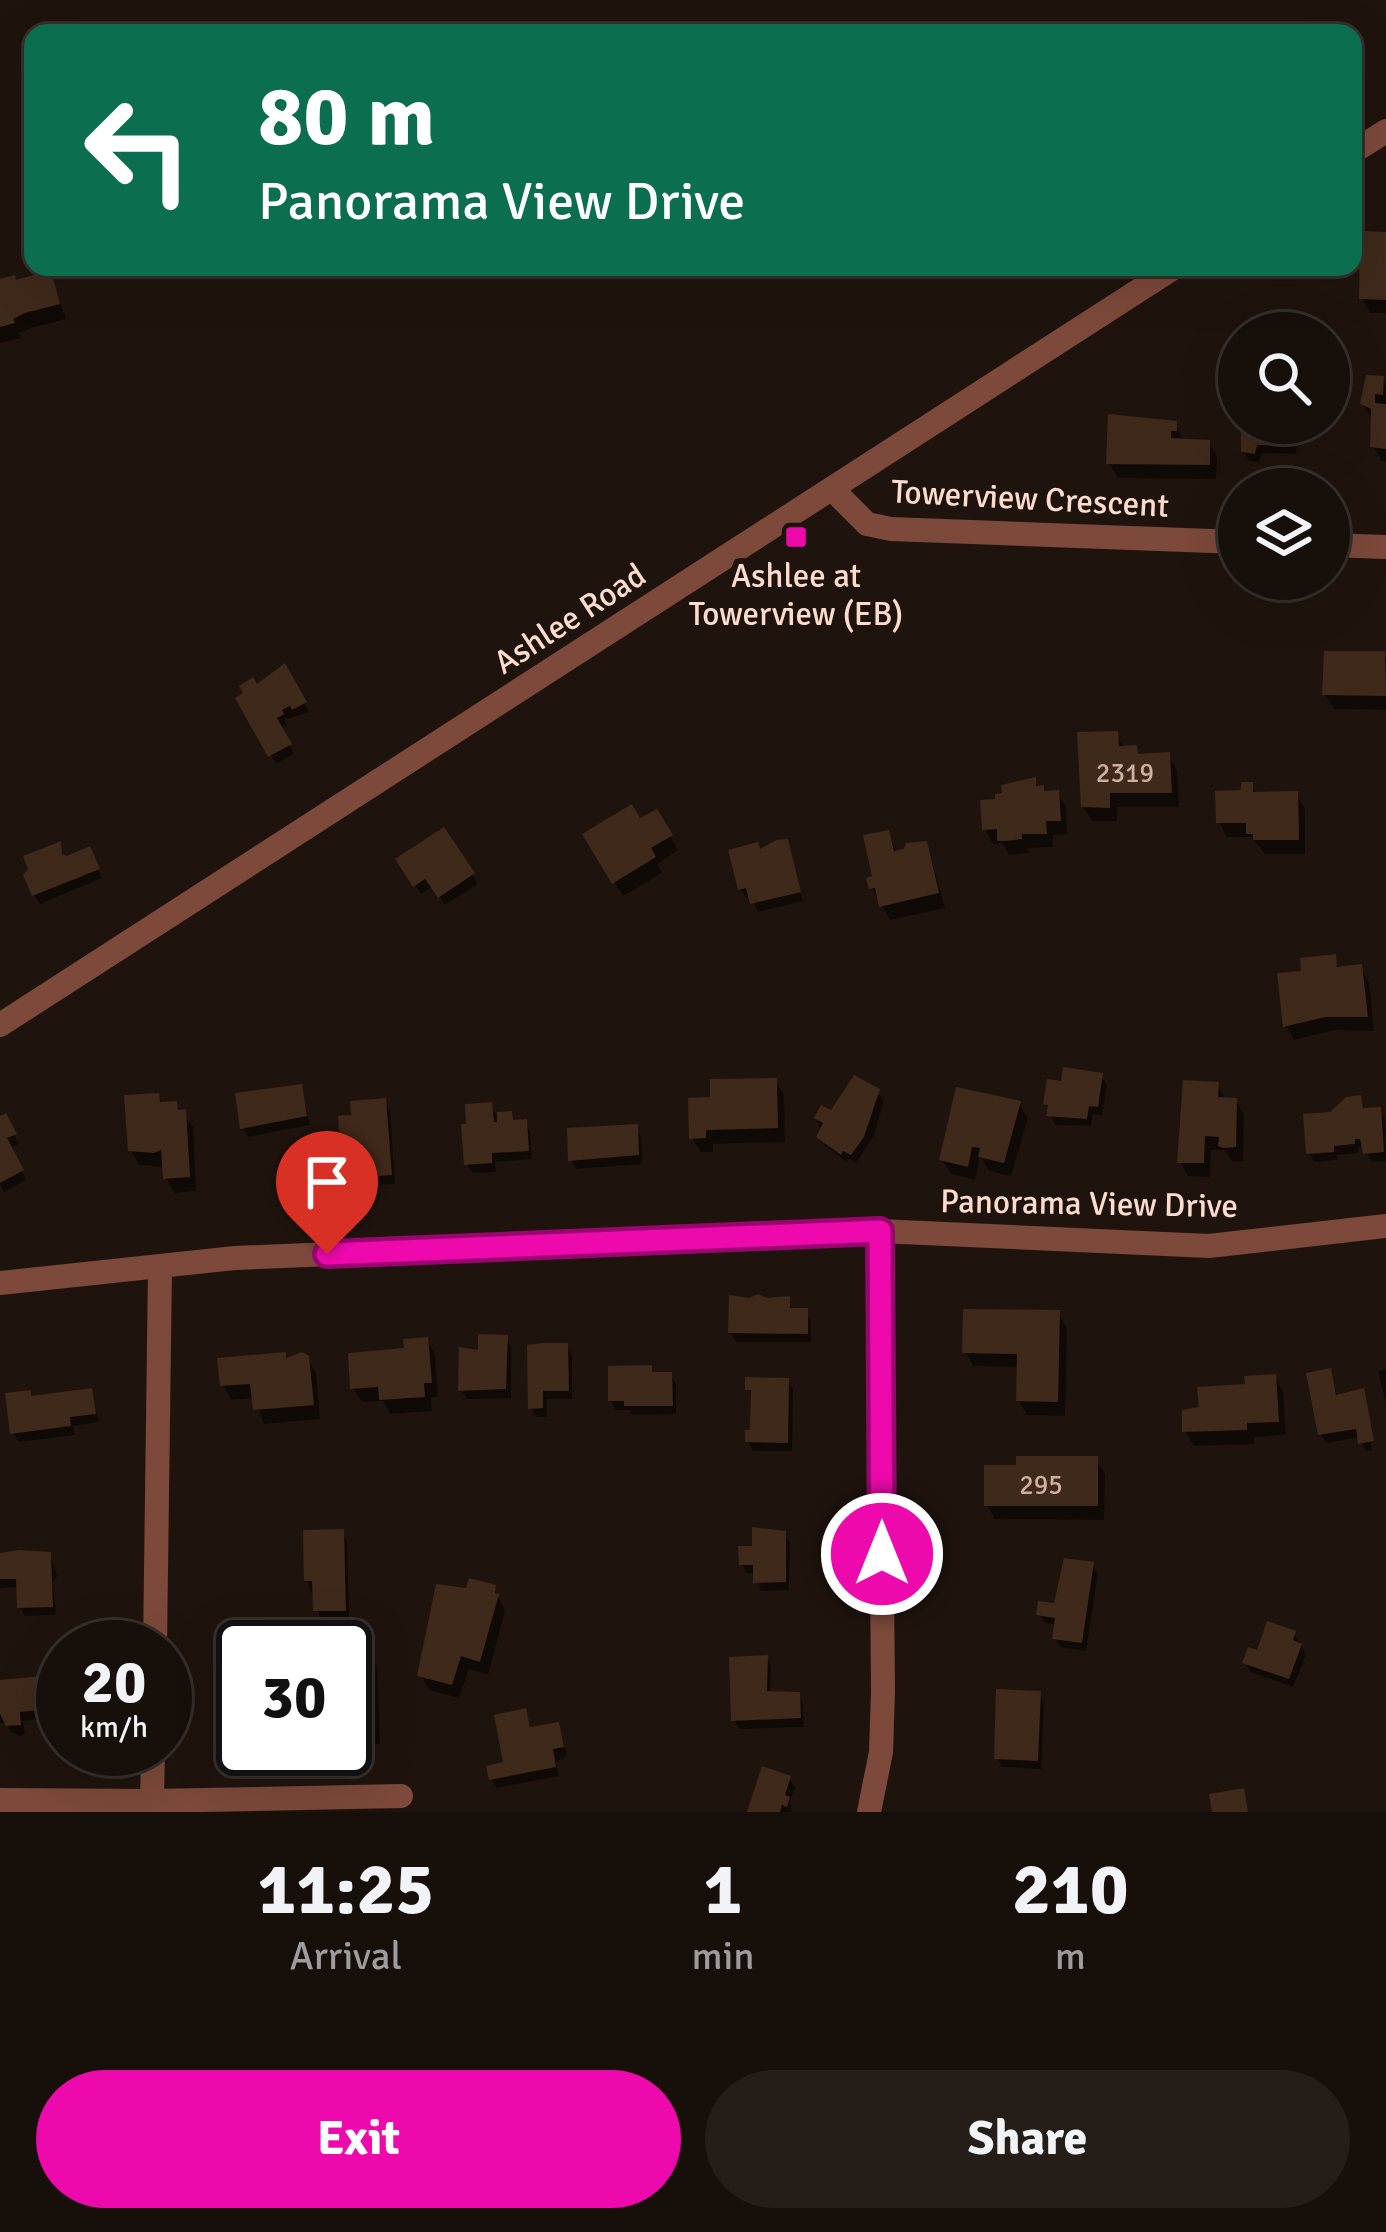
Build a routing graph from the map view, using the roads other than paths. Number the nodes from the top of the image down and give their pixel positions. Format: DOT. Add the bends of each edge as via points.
graph roads {
  1 [pos="1161,276"];
  2 [pos="832,489"];
  3 [pos="1218,541"];
  4 [pos="1350,546"];
  5 [pos="1386,547"];
  6 [pos="0,1025"];
  7 [pos="1386,1226"];
  8 [pos="880,1231"];
  9 [pos="160,1268"];
  10 [pos="0,1283"];
  11 [pos="154,1620"];
  12 [pos="152,1776"];
  13 [pos="401,1796"];
  14 [pos="0,1800"];
  15 [pos="152,1801"];
  16 [pos="869,1812"];
  1 -- 2 [label="street, Ashlee Road"];
  2 -- 3 [label="street, Towerview Crescent" via="867,524 891,529"];
  2 -- 6 [label="street, Ashlee Road"];
  4 -- 5 [label="street"];
  7 -- 8 [label="street, Panorama View Drive" via="1209,1246"];
  8 -- 9 [label="street, Panorama View Drive" via="235,1258"];
  8 -- 16 [label="street" via="883,1692"];
  9 -- 10 [label="street, Panorama View Drive"];
  9 -- 11 [label="street"];
  12 -- 15 [label="street"];
  13 -- 15 [label="street"];
  14 -- 15 [label="street"];
}
